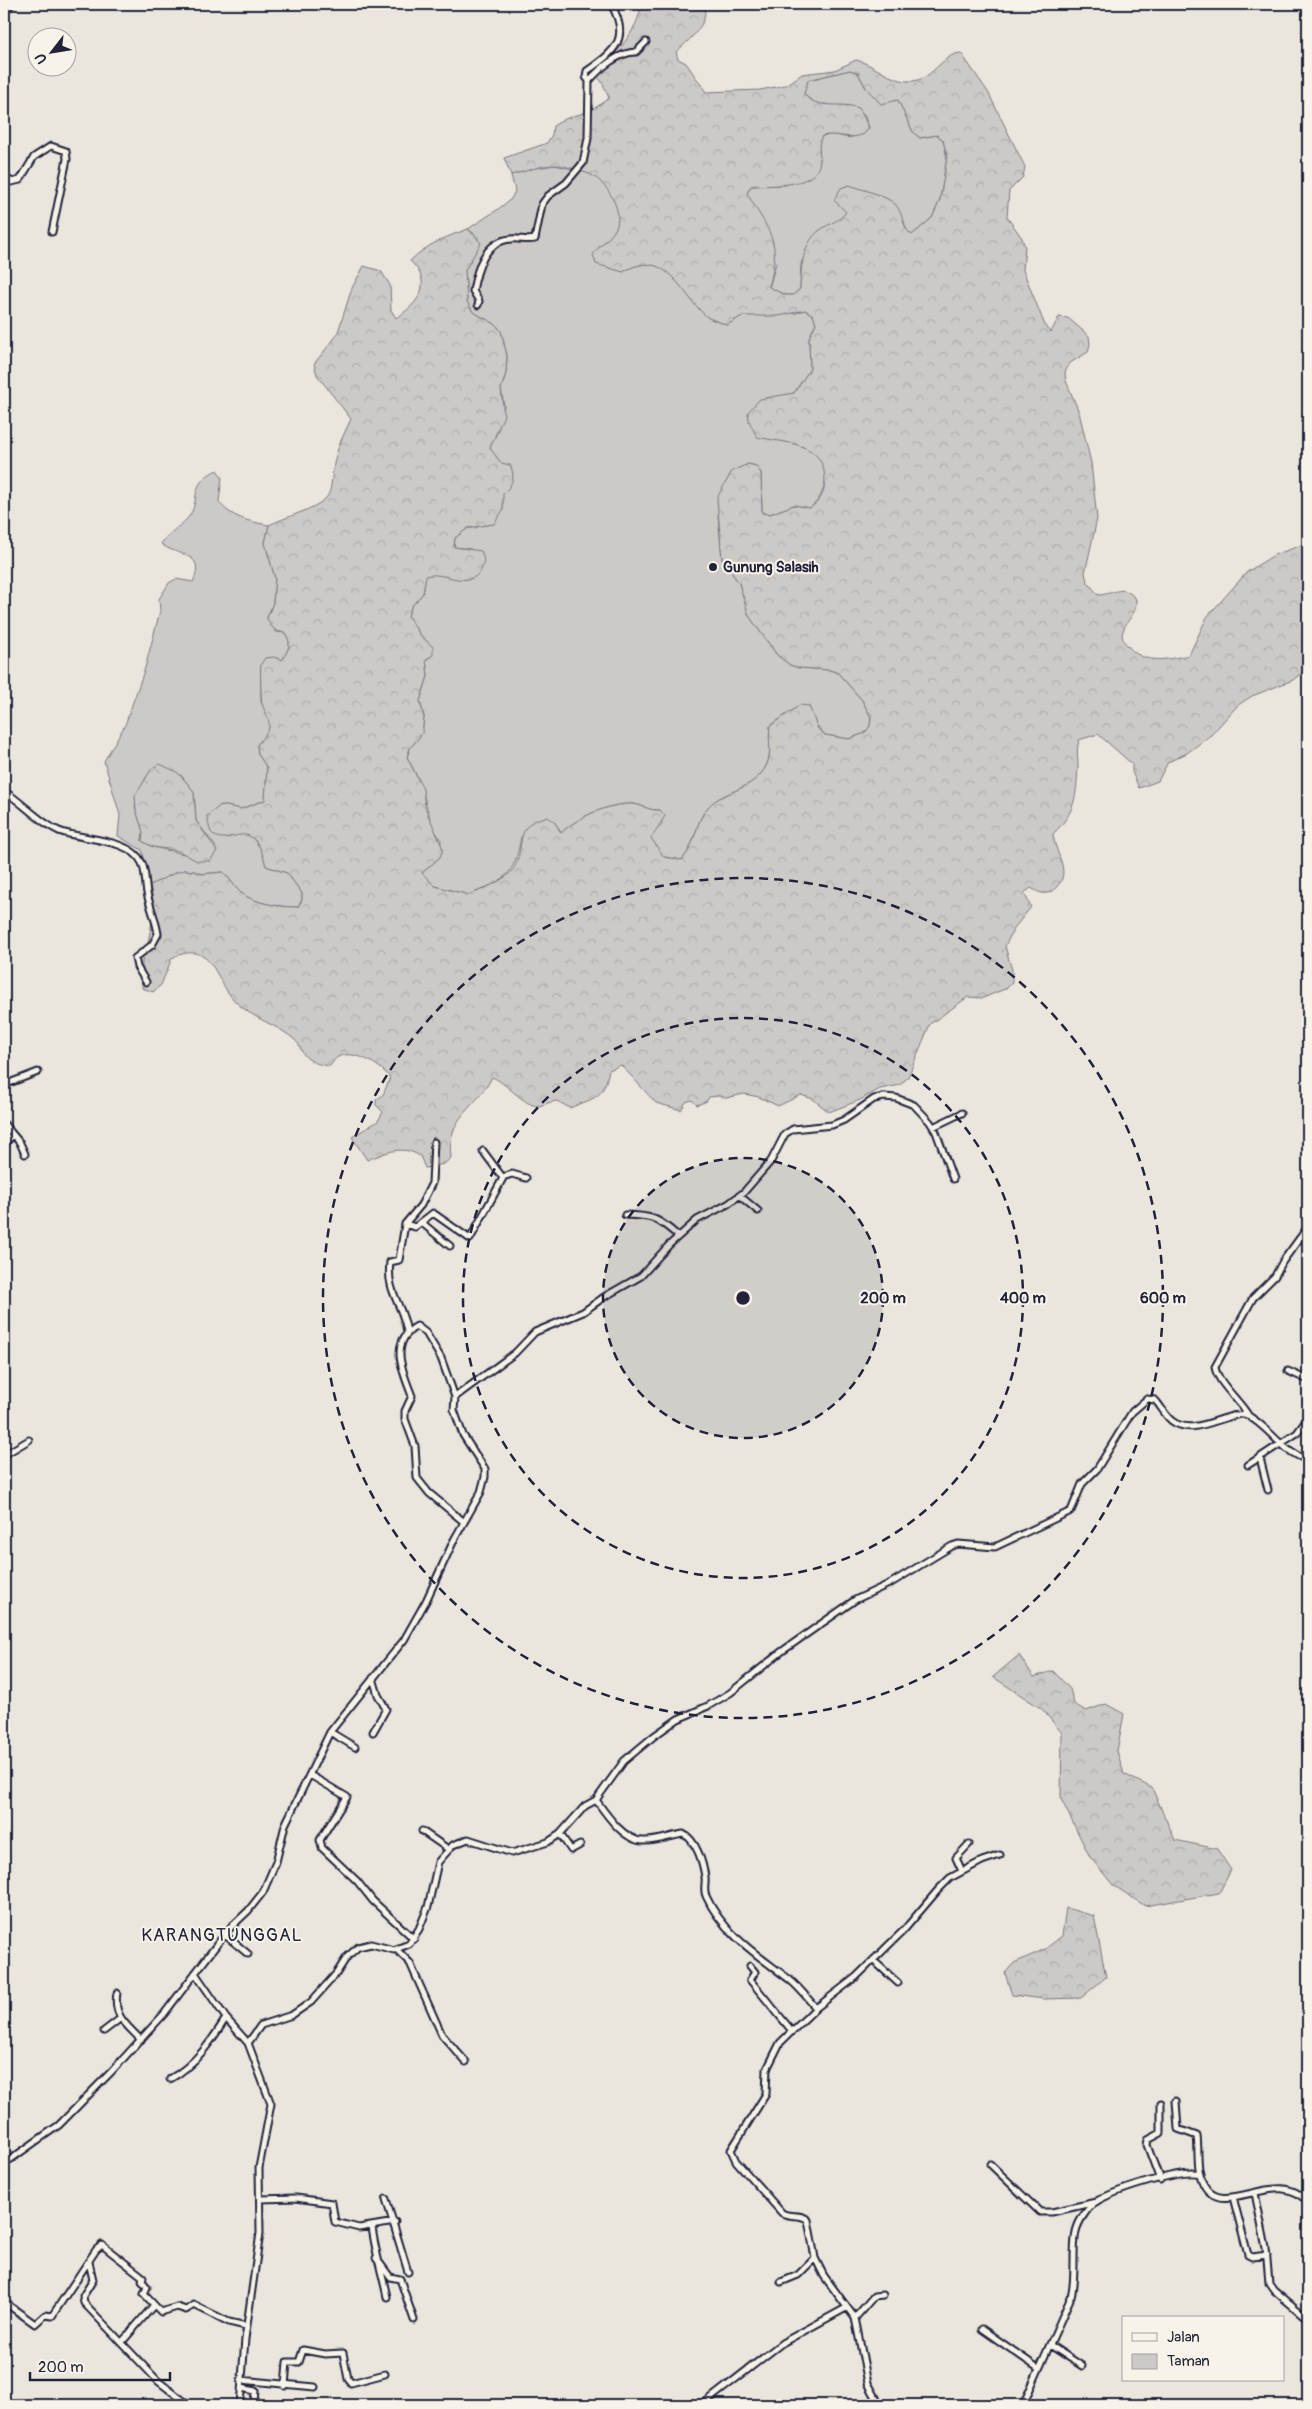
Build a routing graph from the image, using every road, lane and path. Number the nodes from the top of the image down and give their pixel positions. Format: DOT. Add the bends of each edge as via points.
graph roads {
  1 [pos="10,4"];
  2 [pos="611,4"];
  3 [pos="4,8"];
  4 [pos="646,42"];
  5 [pos="589,81"];
  6 [pos="4,176"];
  7 [pos="52,232"];
  8 [pos="478,305"];
  9 [pos="4,791"];
  10 [pos="146,982"];
  11 [pos="38,1072"];
  12 [pos="4,1085"];
  13 [pos="962,1113"];
  14 [pos="4,1124"];
  15 [pos="933,1127"];
  16 [pos="12,1136"];
  17 [pos="434,1142"];
  18 [pos="4,1144"];
  19 [pos="483,1151"];
  20 [pos="26,1154"];
  21 [pos="503,1177"];
  22 [pos="526,1178"];
  23 [pos="953,1180"];
  24 [pos="740,1196"];
  25 [pos="758,1211"];
  26 [pos="625,1215"];
  27 [pos="421,1222"];
  28 [pos="405,1224"];
  29 [pos="1308,1227"];
  30 [pos="678,1236"];
  31 [pos="450,1246"];
  32 [pos="407,1332"];
  33 [pos="1288,1371"];
  34 [pos="1308,1380"];
  35 [pos="455,1397"];
  36 [pos="1248,1416"];
  37 [pos="1308,1418"];
  38 [pos="29,1440"];
  39 [pos="1281,1445"];
  40 [pos="4,1455"];
  41 [pos="1260,1458"];
  42 [pos="1308,1460"];
  43 [pos="1248,1465"];
  44 [pos="1268,1490"];
  45 [pos="464,1522"];
  46 [pos="372,1678"];
  47 [pos="330,1732"];
  48 [pos="373,1732"];
  49 [pos="355,1747"];
  50 [pos="310,1775"];
  51 [pos="596,1800"];
  52 [pos="422,1831"];
  53 [pos="560,1834"];
  54 [pos="968,1844"];
  55 [pos="580,1845"];
  56 [pos="448,1849"];
  57 [pos="1000,1855"];
  58 [pos="962,1871"];
  59 [pos="224,1934"];
  60 [pos="414,1939"];
  61 [pos="397,1950"];
  62 [pos="248,1954"];
  63 [pos="873,1960"];
  64 [pos="750,1966"];
  65 [pos="195,1973"];
  66 [pos="898,1982"];
  67 [pos="118,1993"];
  68 [pos="816,2008"];
  69 [pos="121,2018"];
  70 [pos="226,2018"];
  71 [pos="104,2031"];
  72 [pos="792,2031"];
  73 [pos="141,2040"];
  74 [pos="248,2043"];
  75 [pos="466,2062"];
  76 [pos="170,2079"];
  77 [pos="1176,2101"];
  78 [pos="1160,2103"];
  79 [pos="4,2164"];
  80 [pos="990,2164"];
  81 [pos="1200,2174"];
  82 [pos="1160,2180"];
  83 [pos="1255,2192"];
  84 [pos="1233,2197"];
  85 [pos="260,2199"];
  86 [pos="386,2199"];
  87 [pos="1096,2202"];
  88 [pos="1308,2203"];
  89 [pos="395,2222"];
  90 [pos="372,2226"];
  91 [pos="1267,2255"];
  92 [pos="376,2258"];
  93 [pos="815,2258"];
  94 [pos="89,2262"];
  95 [pos="408,2272"];
  96 [pos="781,2282"];
  97 [pos="883,2295"];
  98 [pos="387,2297"];
  99 [pos="4,2302"];
  100 [pos="154,2305"];
  101 [pos="846,2308"];
  102 [pos="854,2318"];
  103 [pos="1308,2319"];
  104 [pos="414,2320"];
  105 [pos="246,2326"];
  106 [pos="982,2329"];
  107 [pos="122,2342"];
  108 [pos="1050,2345"];
  109 [pos="1082,2366"];
  110 [pos="1038,2368"];
  111 [pos="385,2374"];
  112 [pos="241,2380"];
  113 [pos="285,2386"];
  114 [pos="242,2388"];
  115 [pos="315,2388"];
  116 [pos="189,2405"];
  117 [pos="240,2405"];
  118 [pos="257,2405"];
  119 [pos="702,2405"];
  120 [pos="880,2405"];
  121 [pos="1023,2405"];
  1 -- 3 [label="street"];
  2 -- 5 [label="street" via="617,14 620,39 612,53 587,71"];
  4 -- 5 [label="street" via="636,52 603,67"];
  5 -- 8 [label="street" via="588,138 583,163 542,204 535,239 504,240 496,243 484,256 473,291"];
  6 -- 7 [label="street" via="12,182 20,180 34,157 51,146 66,152 68,159"];
  9 -- 10 [label="street" via="51,827 116,844 140,858 158,934 152,944 135,958"];
  11 -- 12 [label="street"];
  13 -- 15 [label="street"];
  14 -- 16 [label="street"];
  15 -- 23 [label="street"];
  15 -- 24 [label="street" via="914,1105 889,1097 874,1099 832,1125 790,1130 771,1161"];
  16 -- 18 [label="street"];
  16 -- 20 [label="street" via="20,1142"];
  17 -- 28 [label="street" via="432,1183 421,1205"];
  19 -- 21 [label="street"];
  21 -- 22 [label="street" via="512,1174"];
  21 -- 27 [label="street" via="470,1239 433,1213"];
  24 -- 25 [label="street"];
  24 -- 30 [label="street" via="697,1220"];
  26 -- 30 [label="street" via="654,1217"];
  27 -- 28 [label="street" via="414,1227"];
  27 -- 31 [label="street"];
  28 -- 32 [label="street" via="399,1260 390,1262 388,1273 389,1286 402,1312"];
  29 -- 36 [label="street" via="1275,1276 1253,1298 1215,1366 1217,1375 1241,1402"];
  30 -- 35 [label="street" via="641,1276 583,1312 535,1332 515,1353"];
  32 -- 35 [label="street" via="418,1326 426,1333 441,1358"];
  32 -- 45 [label="street" via="401,1342 400,1357 412,1396 405,1419 415,1446 417,1478 427,1491"];
  33 -- 34 [label="street"];
  35 -- 45 [label="street" via="454,1410 463,1435 486,1474 481,1492"];
  36 -- 39 [label="street"];
  36 -- 51 [label="street" via="1240,1414 1210,1423 1182,1425 1170,1420 1155,1400 1147,1399 1132,1412 1097,1469 1082,1484 1070,1511 995,1547 952,1546 854,1600 780,1652 730,1693 704,1709 678,1719 643,1744 624,1761"];
  37 -- 39 [label="street" via="1299,1431"];
  38 -- 40 [label="street"];
  39 -- 41 [label="street"];
  39 -- 42 [label="street" via="1293,1455"];
  41 -- 43 [label="street"];
  41 -- 44 [label="street"];
  45 -- 46 [label="street" via="412,1627"];
  46 -- 47 [label="street"];
  46 -- 48 [label="street" via="386,1709"];
  47 -- 49 [label="street"];
  47 -- 50 [label="street"];
  50 -- 59 [label="street" via="285,1825 276,1862 263,1892"];
  50 -- 60 [label="street" via="348,1798 320,1840 322,1848"];
  51 -- 53 [label="street" via="579,1812"];
  51 -- 68 [label="street" via="622,1830 638,1840 683,1834 690,1838 703,1869 705,1894 724,1924 749,1949 795,1985"];
  52 -- 56 [label="street"];
  53 -- 55 [label="street" via="570,1850"];
  53 -- 56 [label="street" via="518,1853 500,1851 468,1839"];
  54 -- 58 [label="street" via="956,1858"];
  56 -- 60 [label="street" via="435,1869 428,1907"];
  57 -- 58 [label="street"];
  58 -- 63 [label="street" via="938,1890"];
  59 -- 62 [label="street"];
  59 -- 65 [label="street"];
  60 -- 61 [label="street"];
  61 -- 74 [label="street" via="367,1944 358,1948 311,2002 292,2015 261,2025"];
  61 -- 75 [label="street" via="409,1961 442,2035"];
  63 -- 66 [label="street"];
  63 -- 68 [label="street"];
  64 -- 72 [label="street" via="755,1972 750,1981"];
  65 -- 70 [label="street"];
  65 -- 73 [label="street"];
  67 -- 69 [label="street" via="116,2009"];
  68 -- 72 [label="street"];
  69 -- 71 [label="street"];
  69 -- 73 [label="street"];
  70 -- 74 [label="street"];
  70 -- 76 [label="street" via="195,2060"];
  72 -- 93 [label="street" via="772,2057 765,2076 767,2092 732,2147 731,2154 782,2212 807,2219"];
  73 -- 79 [label="street" via="59,2125"];
  74 -- 85 [label="street" via="271,2104 261,2150"];
  77 -- 81 [label="street" via="1178,2129 1197,2136"];
  78 -- 82 [label="street" via="1161,2133 1147,2143"];
  80 -- 87 [label="street" via="1040,2212"];
  81 -- 82 [label="street" via="1182,2173"];
  81 -- 84 [label="street" via="1210,2192 1220,2197"];
  82 -- 87 [label="street"];
  83 -- 84 [label="street"];
  83 -- 88 [label="street" via="1285,2188 1296,2191"];
  83 -- 91 [label="street"];
  84 -- 91 [label="street" via="1248,2255"];
  85 -- 90 [label="street" via="296,2198 332,2203 336,2223 353,2228"];
  85 -- 105 [label="street" via="260,2233"];
  86 -- 89 [label="street"];
  87 -- 108 [label="street" via="1076,2232 1073,2290"];
  89 -- 90 [label="street"];
  89 -- 95 [label="street"];
  90 -- 92 [label="street"];
  91 -- 103 [label="street" via="1271,2288"];
  92 -- 98 [label="street" via="383,2272"];
  92 -- 104 [label="street" via="390,2277 400,2278"];
  93 -- 96 [label="street" via="808,2268"];
  93 -- 101 [label="street"];
  94 -- 99 [label="street" via="53,2315 45,2315 36,2324"];
  94 -- 100 [label="street" via="98,2248 104,2245 143,2277 142,2282 147,2287 144,2294"];
  94 -- 107 [label="street" via="93,2280 83,2296 84,2302"];
  97 -- 102 [label="street" via="874,2296"];
  100 -- 105 [label="street" via="162,2312 177,2306 186,2310 194,2305"];
  100 -- 107 [label="street"];
  101 -- 102 [label="street"];
  101 -- 119 [label="street" via="782,2343"];
  102 -- 120 [label="street" via="868,2383"];
  105 -- 112 [label="street"];
  106 -- 110 [label="street"];
  107 -- 116 [label="street" via="158,2381"];
  108 -- 109 [label="street"];
  108 -- 110 [label="street"];
  110 -- 121 [label="street"];
  111 -- 113 [label="street" via="351,2383 343,2353 303,2350 299,2362 286,2362"];
  112 -- 113 [label="street"];
  112 -- 114 [label="street"];
  113 -- 115 [label="street"];
  114 -- 117 [label="street"];
  114 -- 118 [label="street" via="256,2390 254,2401"];
}
